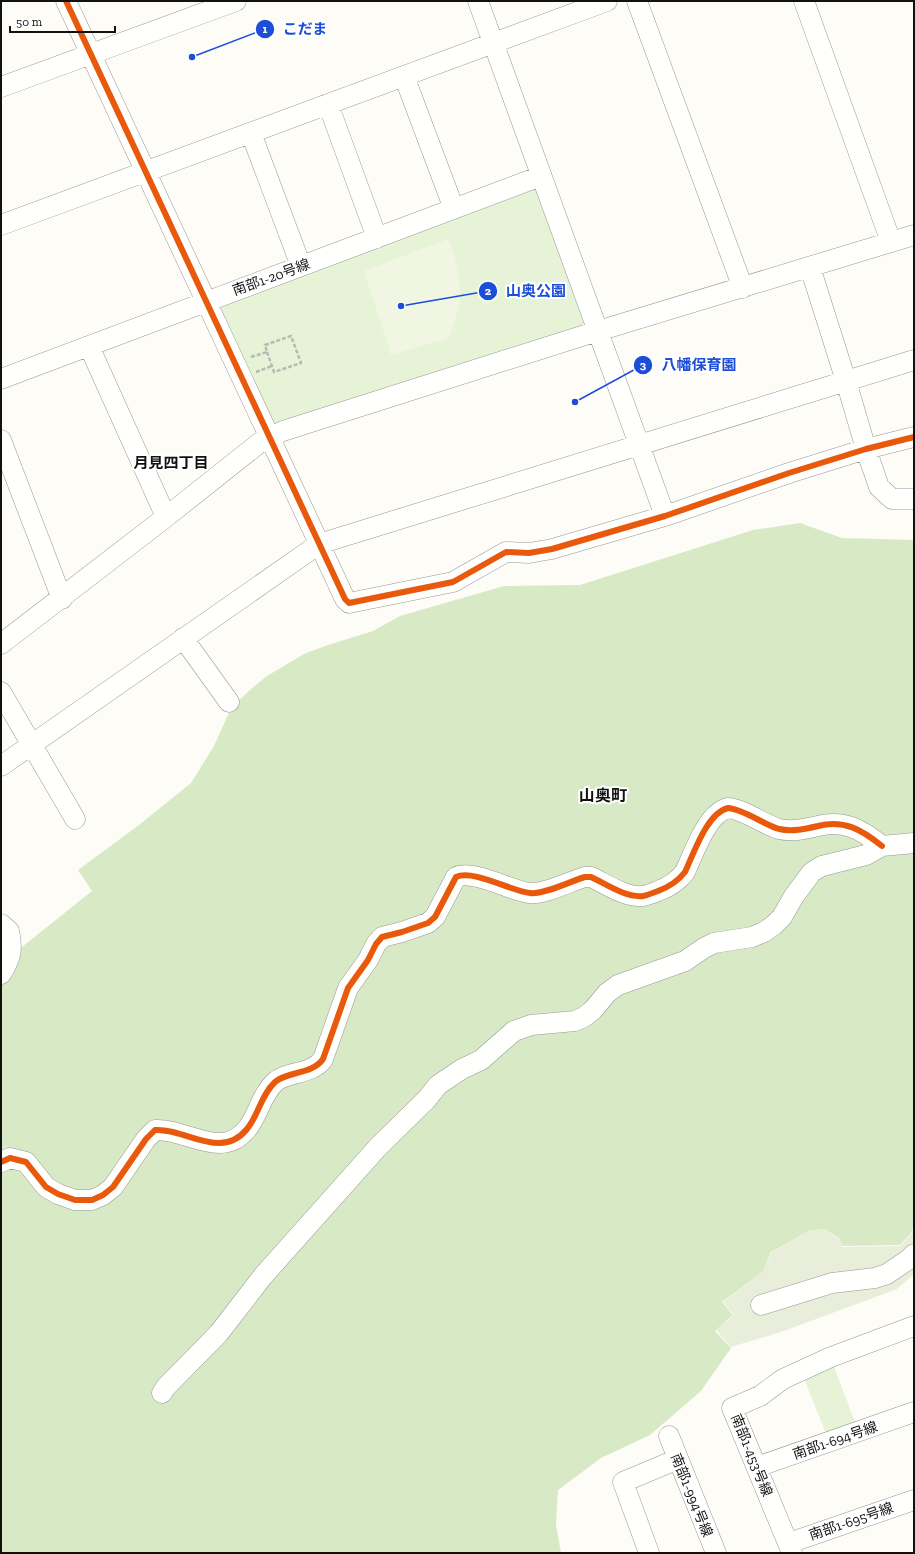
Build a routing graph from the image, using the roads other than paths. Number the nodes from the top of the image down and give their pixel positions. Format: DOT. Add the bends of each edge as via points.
graph roads {
  1 [pos="66,1"];
  2 [pos="236,1"];
  3 [pos="478,1"];
  4 [pos="607,1"];
  5 [pos="636,1"];
  6 [pos="804,1"];
  7 [pos="493,44"];
  8 [pos="91,54"];
  9 [pos="404,76"];
  10 [pos="1,87"];
  11 [pos="328,104"];
  12 [pos="251,133"];
  13 [pos="145,172"];
  14 [pos="541,176"];
  15 [pos="454,209"];
  16 [pos="1,225"];
  17 [pos="914,235"];
  18 [pos="377,238"];
  19 [pos="891,242"];
  20 [pos="301,266"];
  21 [pos="810,267"];
  22 [pos="743,288"];
  23 [pos="206,301"];
  24 [pos="598,331"];
  25 [pos="88,346"];
  26 [pos="914,360"];
  27 [pos="1,379"];
  28 [pos="846,381"];
  29 [pos="269,436"];
  30 [pos="914,437"];
  31 [pos="1,440"];
  32 [pos="640,444"];
  33 [pos="866,449"];
  34 [pos="914,499"];
  35 [pos="665,516"];
  36 [pos="166,517"];
  37 [pos="319,544"];
  38 [pos="62,599"];
  39 [pos="183,638"];
  40 [pos="1,644"];
  41 [pos="1,692"];
  42 [pos="229,702"];
  43 [pos="31,745"];
  44 [pos="1,766"];
  45 [pos="75,819"];
  46 [pos="914,844"];
  47 [pos="882,846"];
  48 [pos="1,924"];
  49 [pos="1,974"];
  50 [pos="1,1162"];
  51 [pos="914,1254"];
  52 [pos="760,1306"];
  53 [pos="914,1326"];
  54 [pos="162,1393"];
  55 [pos="914,1412"];
  56 [pos="669,1436"];
  57 [pos="678,1459"];
  58 [pos="757,1467"];
  59 [pos="914,1500"];
  60 [pos="790,1548"];
  61 [pos="649,1553"];
  62 [pos="716,1553"];
  1 -- 8 [label="street"];
  2 -- 8 [label="street"];
  3 -- 7 [label="street"];
  4 -- 7 [label="street"];
  5 -- 22 [label="street"];
  6 -- 19 [label="street"];
  7 -- 9 [label="street"];
  7 -- 14 [label="street"];
  8 -- 10 [label="street"];
  8 -- 13 [label="street"];
  9 -- 11 [label="street"];
  9 -- 15 [label="street"];
  11 -- 12 [label="street"];
  11 -- 18 [label="street"];
  12 -- 13 [label="street"];
  12 -- 20 [label="street"];
  13 -- 16 [label="street"];
  13 -- 23 [label="street"];
  14 -- 15 [label="street, 南部1-20号線"];
  14 -- 24 [label="street"];
  15 -- 18 [label="street, 南部1-20号線"];
  17 -- 19 [label="street"];
  18 -- 20 [label="street, 南部1-20号線"];
  19 -- 21 [label="street"];
  20 -- 23 [label="street, 南部1-20号線"];
  21 -- 22 [label="street"];
  21 -- 28 [label="street"];
  22 -- 24 [label="street"];
  23 -- 25 [label="street, 南部1-20号線"];
  23 -- 29 [label="street"];
  24 -- 29 [label="street"];
  24 -- 32 [label="street"];
  25 -- 27 [label="street, 南部1-20号線"];
  25 -- 36 [label="street"];
  26 -- 28 [label="street"];
  28 -- 32 [label="street"];
  28 -- 33 [label="street"];
  29 -- 36 [label="street"];
  29 -- 37 [label="street"];
  30 -- 33 [label="street"];
  31 -- 38 [label="street"];
  32 -- 35 [label="street"];
  32 -- 37 [label="street"];
  33 -- 34 [label="street" via="879,487 892,499"];
  33 -- 35 [label="street"];
  35 -- 37 [label="street" via="546,551 506,552 453,582 349,603 345,600"];
  36 -- 38 [label="street"];
  37 -- 39 [label="street"];
  38 -- 40 [label="street"];
  39 -- 42 [label="street"];
  39 -- 43 [label="street"];
  41 -- 43 [label="street"];
  43 -- 44 [label="street"];
  43 -- 45 [label="street"];
  46 -- 47 [label="street"];
  47 -- 50 [label="street" via="849,826 828,824 792,830 779,829 728,808 721,809 715,814 680,878 669,886 644,896 634,896 590,877 529,893 460,875 456,877 435,917 428,923 382,937 376,944 348,988 320,1064 276,1081 247,1129 238,1138 222,1144 205,1142 164,1129 155,1130 146,1139 113,1188 92,1200 75,1200 58,1194 46,1187 26,1162 10,1158"];
  47 -- 54 [label="street" via="866,855 822,866 812,872 782,917 764,932 752,937 714,943 685,961 618,985 580,1019 531,1025 514,1031 481,1060 438,1085 313,1219 263,1276 219,1333"];
  48 -- 49 [label="street" via="9,931 12,945 7,964"];
  51 -- 52 [label="street" via="893,1270 875,1278 832,1283"];
  53 -- 58 [label="street, 南部1-453号線" via="831,1357 783,1379 760,1396 732,1408"];
  55 -- 58 [label="street, 南部1-694号線"];
  56 -- 57 [label="street, 南部1-994号線"];
  57 -- 61 [label="street" via="623,1482"];
  57 -- 62 [label="street, 南部1-994号線"];
  58 -- 60 [label="street, 南部1-453号線"];
  59 -- 60 [label="street, 南部1-695号線"];
}
